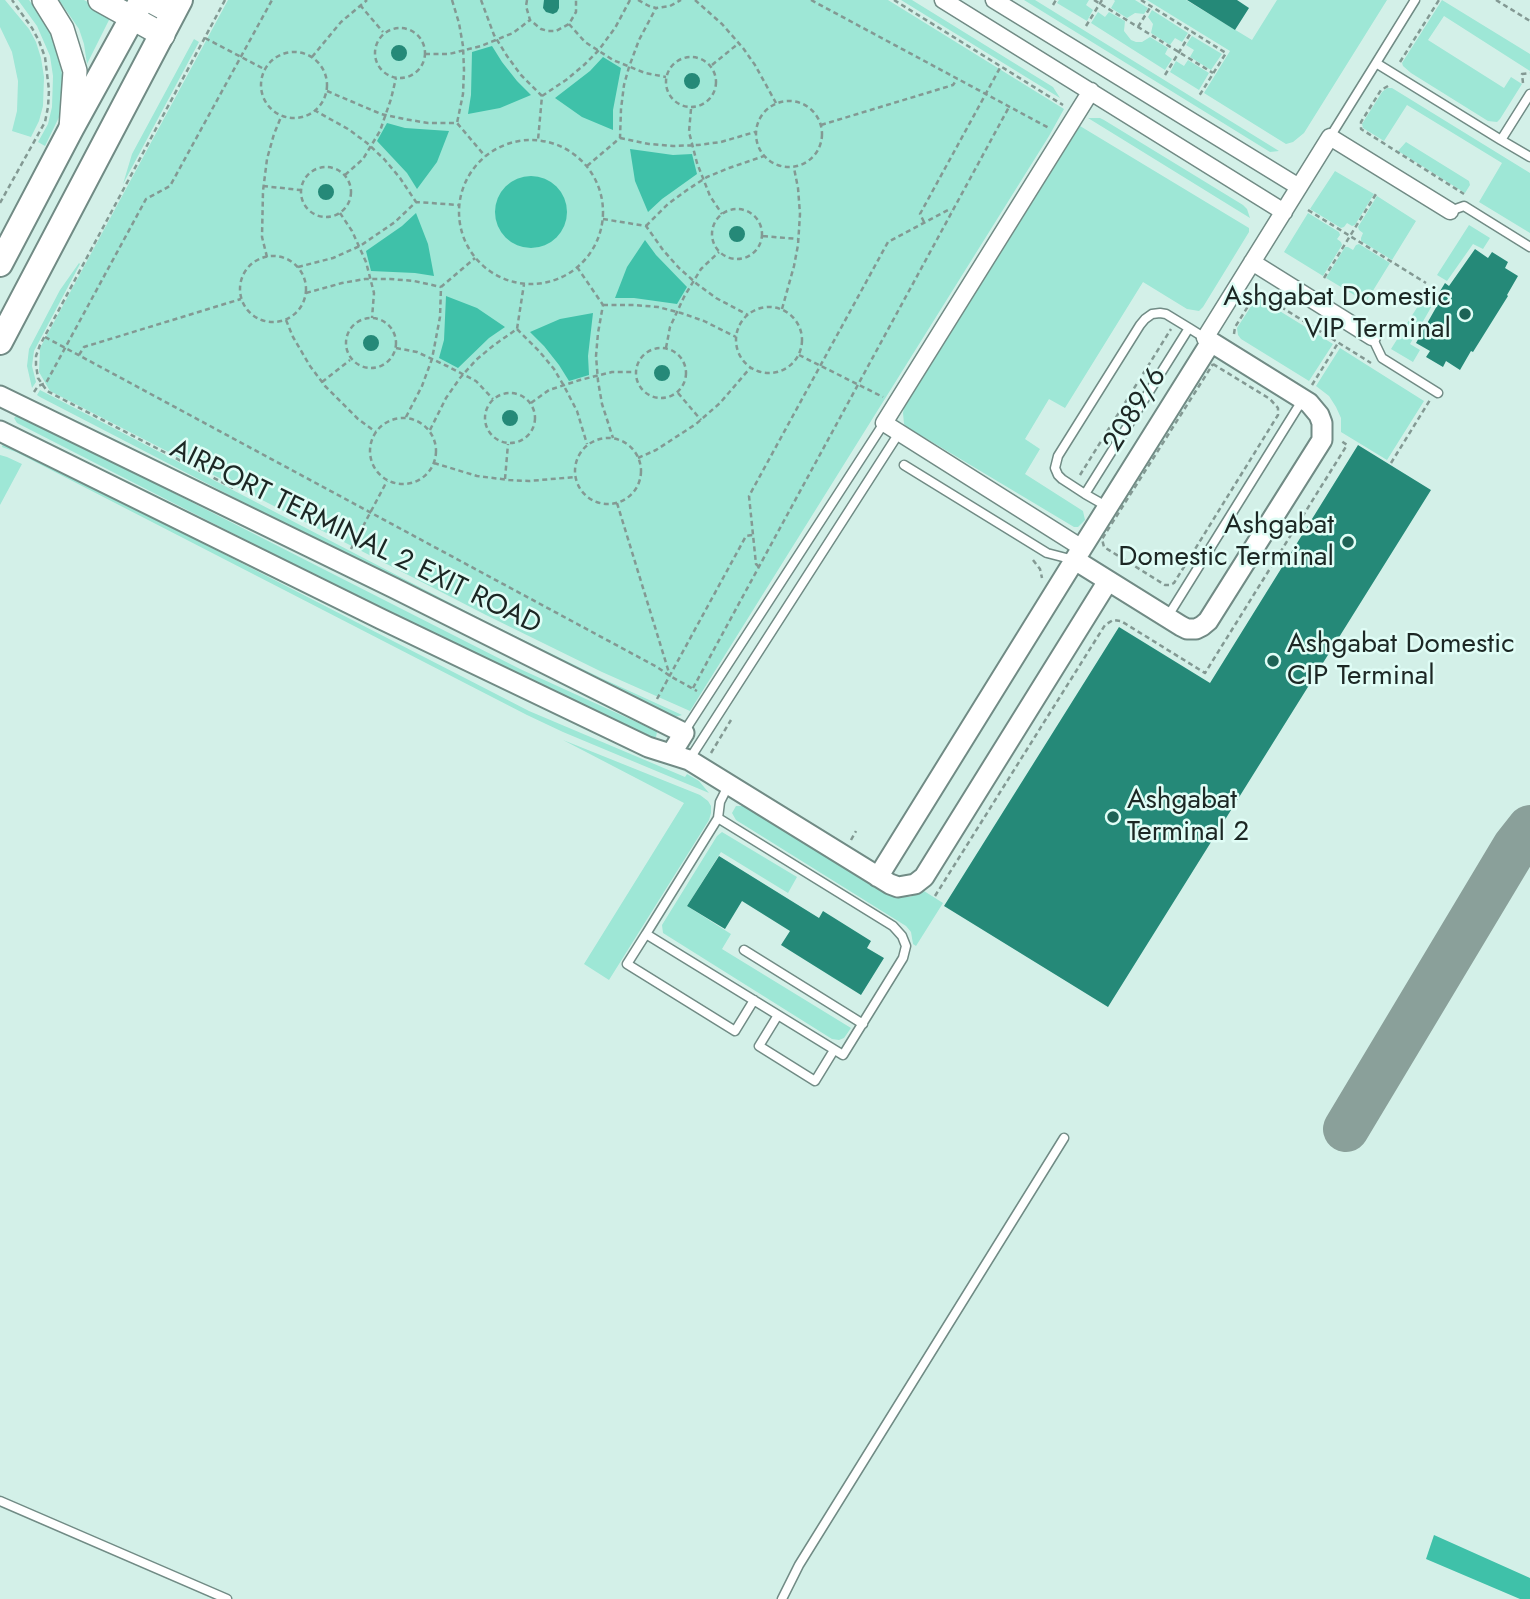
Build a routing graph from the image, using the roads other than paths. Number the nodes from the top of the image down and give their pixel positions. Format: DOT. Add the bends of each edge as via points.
graph roads {
  1 [pos="44,0"];
  2 [pos="100,0"];
  3 [pos="149,0"];
  4 [pos="943,0"];
  5 [pos="994,0"];
  6 [pos="1415,0"];
  7 [pos="137,9"];
  8 [pos="172,16"];
  9 [pos="1376,63"];
  10 [pos="1527,90"];
  11 [pos="1091,91"];
  12 [pos="71,129"];
  13 [pos="1330,137"];
  14 [pos="1501,140"];
  15 [pos="1530,157"];
  16 [pos="1299,187"];
  17 [pos="1450,211"];
  18 [pos="1284,212"];
  19 [pos="1530,247"];
  20 [pos="1252,262"];
  21 [pos="0,264"];
  22 [pos="1189,328"];
  23 [pos="1372,337"];
  24 [pos="1208,340"];
  25 [pos="0,342"];
  26 [pos="1438,393"];
  27 [pos="1311,395"];
  28 [pos="0,396"];
  29 [pos="884,423"];
  30 [pos="0,431"];
  31 [pos="899,432"];
  32 [pos="904,465"];
  33 [pos="1085,494"];
  34 [pos="1108,507"];
  35 [pos="1079,554"];
  36 [pos="1108,581"];
  37 [pos="1167,617"];
  38 [pos="684,733"];
  39 [pos="680,757"];
  40 [pos="729,785"];
  41 [pos="718,818"];
  42 [pos="878,877"];
  43 [pos="646,933"];
  44 [pos="744,950"];
  45 [pos="754,1000"];
  46 [pos="778,1016"];
  47 [pos="863,1024"];
  48 [pos="834,1050"];
  49 [pos="1065,1138"];
  50 [pos="0,1501"];
  51 [pos="227,1599"];
  52 [pos="782,1599"];
  1 -- 12 [label="main road" via="62,29 75,71"];
  2 -- 7 [label="main road"];
  3 -- 8 [label="main road"];
  4 -- 11 [label="street"];
  5 -- 16 [label="street"];
  6 -- 9 [label="lane"];
  7 -- 8 [label="main road"];
  7 -- 12 [label="main road"];
  8 -- 25 [label="main road"];
  9 -- 13 [label="lane"];
  9 -- 14 [label="lane"];
  10 -- 14 [label="lane"];
  11 -- 18 [label="street"];
  11 -- 29 [label="street"];
  12 -- 21 [label="main road"];
  13 -- 16 [label="street"];
  13 -- 17 [label="street"];
  14 -- 15 [label="lane"];
  16 -- 18 [label="street"];
  17 -- 19 [label="lane" via="1464,206"];
  18 -- 20 [label="street"];
  20 -- 23 [label="street"];
  20 -- 24 [label="street"];
  22 -- 24 [label="lane"];
  22 -- 33 [label="lane"];
  22 -- 33 [label="lane" via="1160,313 1140,325 1058,456 1058,474"];
  23 -- 26 [label="lane" via="1381,358"];
  24 -- 27 [label="street"];
  24 -- 34 [label="street, 2089/6"];
  27 -- 37 [label="lane"];
  27 -- 37 [label="street" via="1322,423 1322,440 1208,621 1187,629"];
  28 -- 38 [label="street, AIRPORT TERMINAL 2 EXIT ROAD"];
  29 -- 31 [label="street"];
  29 -- 38 [label="lane"];
  30 -- 39 [label="street" via="405,631 648,747"];
  31 -- 35 [label="street"];
  31 -- 39 [label="lane"];
  32 -- 35 [label="lane" via="1047,554"];
  33 -- 34 [label="lane"];
  34 -- 35 [label="street, 2089/6"];
  35 -- 36 [label="street"];
  35 -- 42 [label="street, 2089/6"];
  36 -- 37 [label="street"];
  36 -- 42 [label="street" via="923,877 904,887"];
  38 -- 39 [label="street"];
  39 -- 40 [label="street"];
  40 -- 41 [label="lane"];
  40 -- 42 [label="street"];
  41 -- 43 [label="lane"];
  41 -- 47 [label="lane" via="893,926 902,936 903,958"];
  43 -- 45 [label="lane"];
  43 -- 45 [label="lane" via="627,964 735,1031"];
  44 -- 47 [label="lane"];
  45 -- 46 [label="lane"];
  46 -- 48 [label="lane"];
  46 -- 48 [label="lane" via="759,1046 804,1074 815,1080"];
  47 -- 48 [label="lane" via="843,1055"];
  49 -- 52 [label="lane"];
  50 -- 51 [label="lane"];
}
